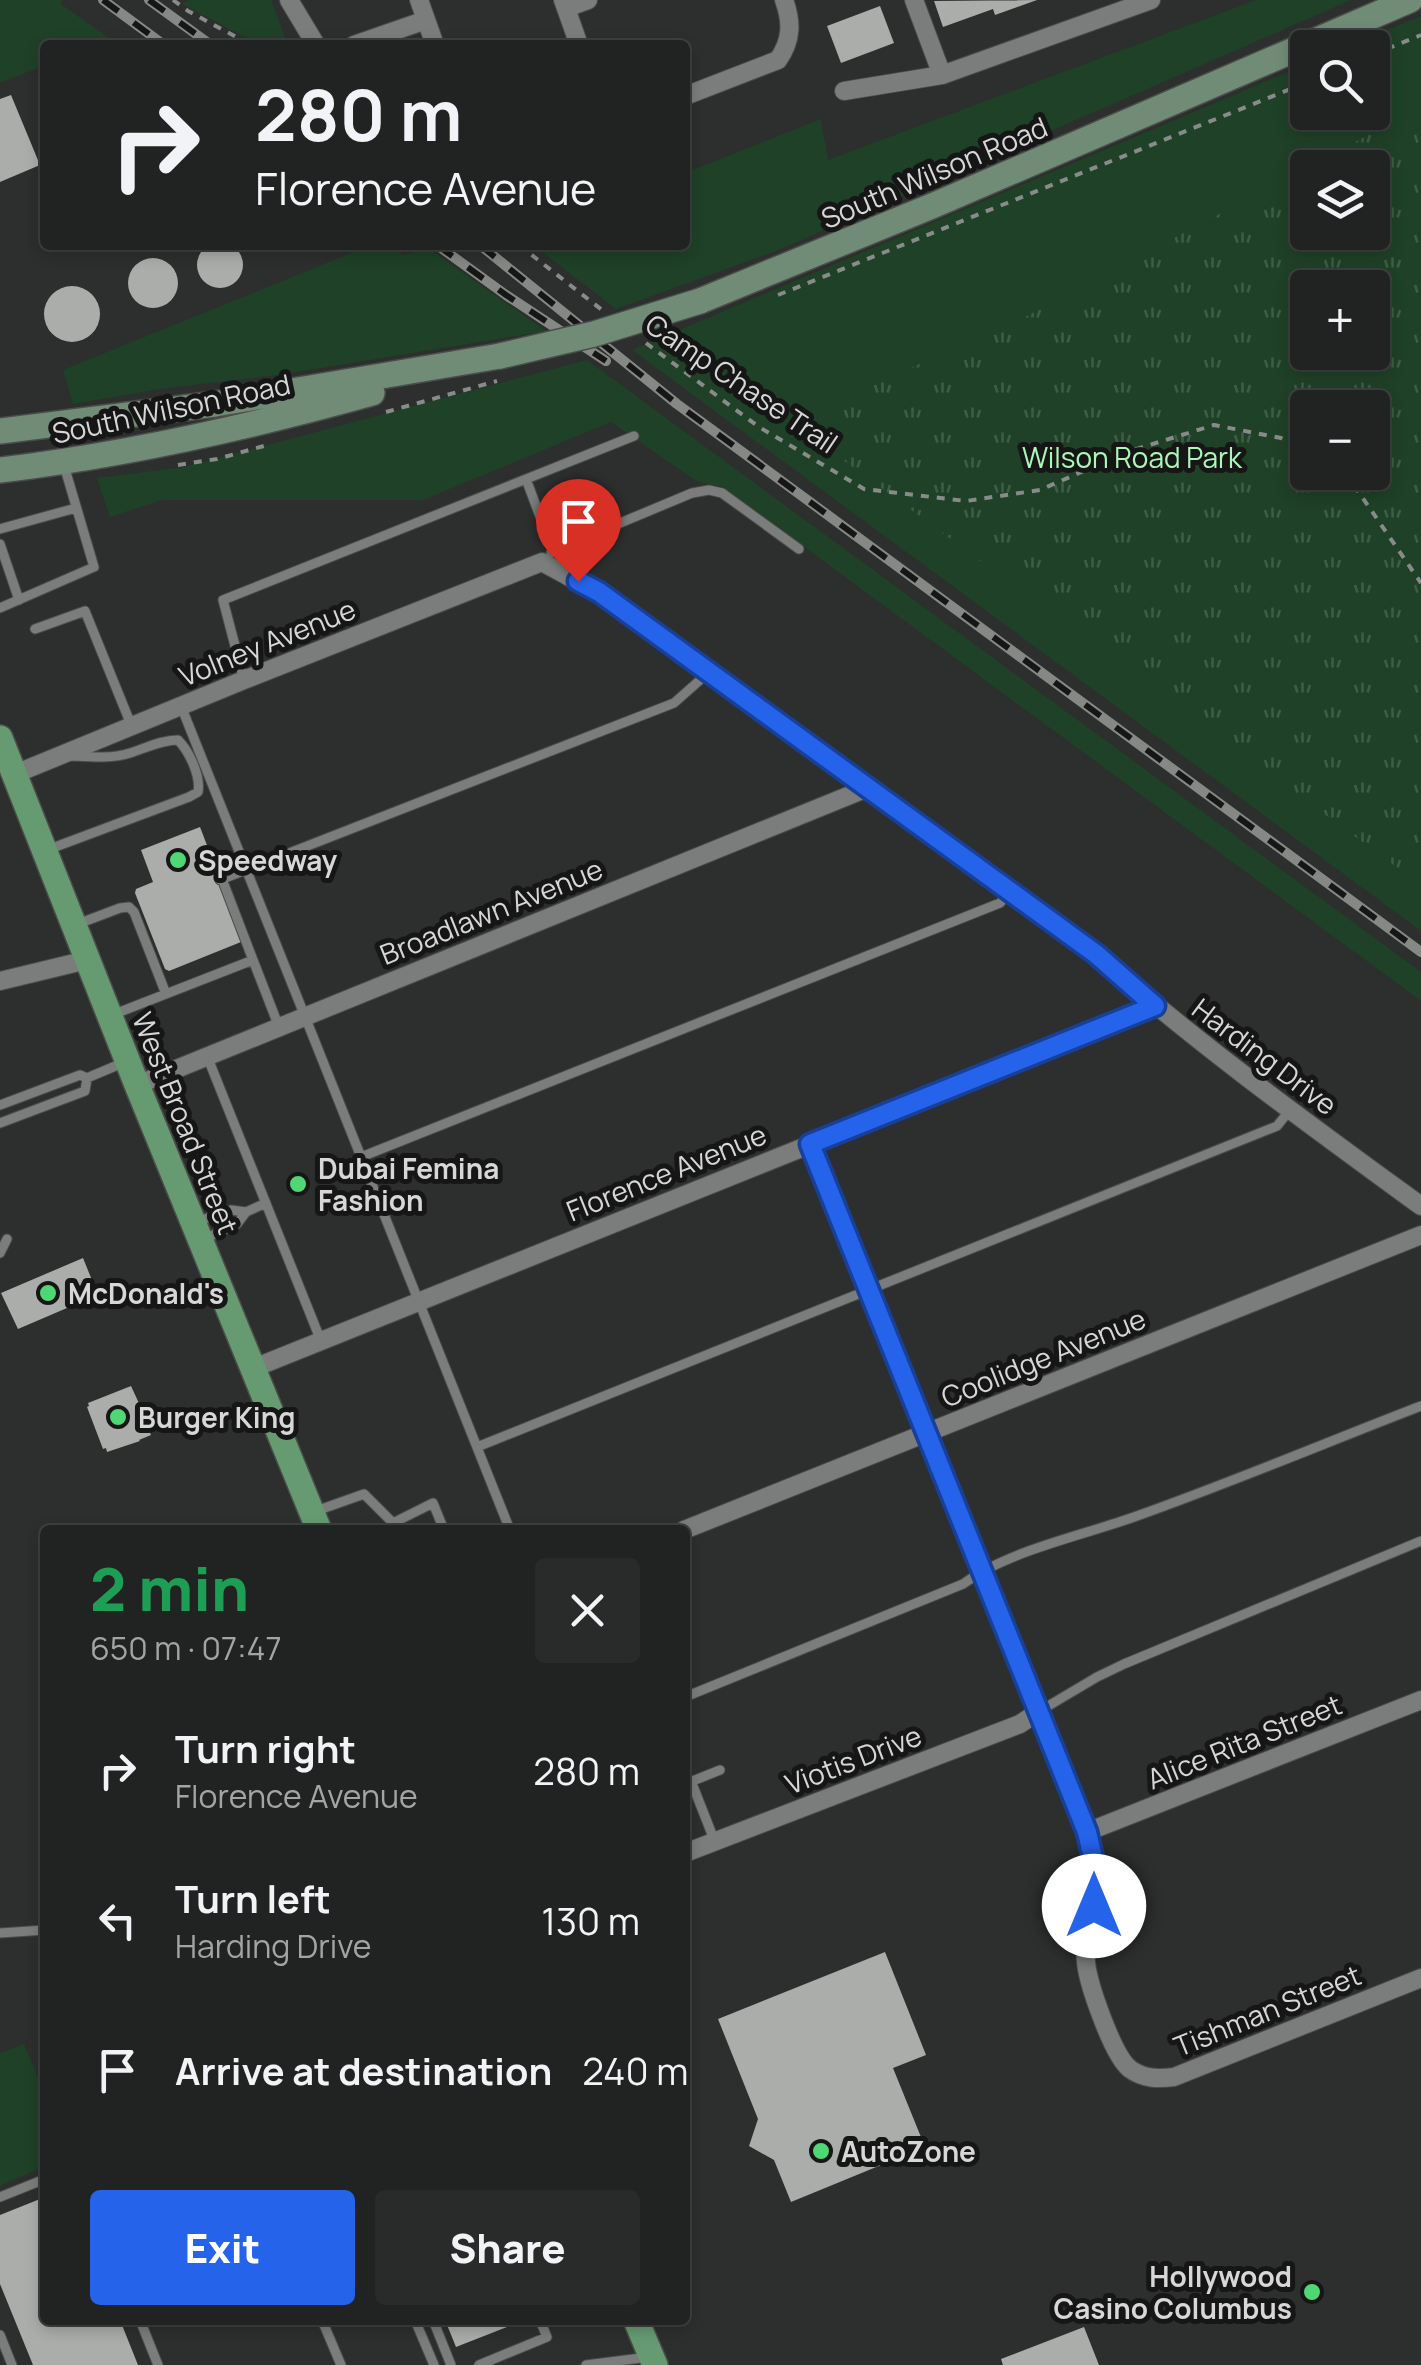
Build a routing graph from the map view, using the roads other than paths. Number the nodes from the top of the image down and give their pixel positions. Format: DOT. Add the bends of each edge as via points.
graph roads {
  1 [pos="289,0"];
  2 [pos="419,0"];
  3 [pos="588,0"];
  4 [pos="784,0"];
  5 [pos="914,0"];
  6 [pos="1152,0"];
  7 [pos="1410,0"];
  8 [pos="564,4"];
  9 [pos="426,20"];
  10 [pos="313,40"];
  11 [pos="368,40"];
  12 [pos="432,40"];
  13 [pos="577,40"];
  14 [pos="942,75"];
  15 [pos="844,91"];
  16 [pos="690,94"];
  17 [pos="468,363"];
  18 [pos="0,431"];
  19 [pos="634,436"];
  20 [pos="63,462"];
  21 [pos="0,470"];
  22 [pos="526,480"];
  23 [pos="76,508"];
  24 [pos="0,529"];
  25 [pos="0,544"];
  26 [pos="799,548"];
  27 [pos="547,557"];
  28 [pos="20,600"];
  29 [pos="0,608"];
  30 [pos="35,629"];
  31 [pos="708,673"];
  32 [pos="244,680"];
  33 [pos="181,706"];
  34 [pos="132,727"];
  35 [pos="0,738"];
  36 [pos="63,755"];
  37 [pos="7,777"];
  38 [pos="866,788"];
  39 [pos="44,851"];
  40 [pos="246,870"];
  41 [pos="1009,892"];
  42 [pos="73,925"];
  43 [pos="87,960"];
  44 [pos="254,960"];
  45 [pos="0,981"];
  46 [pos="166,994"];
  47 [pos="1155,1006"];
  48 [pos="109,1016"];
  49 [pos="304,1016"];
  50 [pos="279,1027"];
  51 [pos="207,1056"];
  52 [pos="132,1073"];
  53 [pos="87,1078"];
  54 [pos="0,1105"];
  55 [pos="1290,1110"];
  56 [pos="0,1123"];
  57 [pos="810,1144"];
  58 [pos="361,1157"];
  59 [pos="266,1203"];
  60 [pos="1421,1206"];
  61 [pos="246,1212"];
  62 [pos="198,1231"];
  63 [pos="1421,1234"];
  64 [pos="7,1239"];
  65 [pos="0,1254"];
  66 [pos="869,1289"];
  67 [pos="420,1301"];
  68 [pos="322,1340"];
  69 [pos="254,1368"];
  70 [pos="1421,1406"];
  71 [pos="927,1433"];
  72 [pos="477,1447"];
  73 [pos="316,1521"];
  74 [pos="392,1525"];
  75 [pos="397,1525"];
  76 [pos="442,1525"];
  77 [pos="508,1525"];
  78 [pos="690,1528"];
  79 [pos="1421,1541"];
  80 [pos="982,1570"];
  81 [pos="690,1696"];
  82 [pos="1421,1700"];
  83 [pos="1038,1712"];
  84 [pos="720,1770"];
  85 [pos="690,1782"];
  86 [pos="690,1787"];
  87 [pos="1087,1832"];
  88 [pos="715,1842"];
  89 [pos="690,1852"];
  90 [pos="40,1930"];
  91 [pos="0,1933"];
  92 [pos="1421,1978"];
  93 [pos="40,2181"];
  94 [pos="0,2198"];
  95 [pos="142,2325"];
  96 [pos="324,2325"];
  97 [pos="417,2325"];
  98 [pos="435,2325"];
  99 [pos="542,2325"];
  100 [pos="638,2325"];
  101 [pos="0,2335"];
  102 [pos="3,2352"];
  103 [pos="649,2362"];
  104 [pos="12,2365"];
  105 [pos="158,2365"];
  106 [pos="341,2365"];
  107 [pos="434,2365"];
  108 [pos="451,2365"];
  109 [pos="479,2365"];
  110 [pos="586,2365"];
  1 -- 10 [label="street"];
  2 -- 9 [label="street"];
  3 -- 8 [label="street"];
  4 -- 16 [label="street" via="791,28 778,60"];
  5 -- 14 [label="street"];
  6 -- 14 [label="street"];
  7 -- 17 [label="main road, South Wilson Road, bridge" via="700,301"];
  8 -- 13 [label="street"];
  9 -- 11 [label="street"];
  9 -- 12 [label="street"];
  14 -- 15 [label="street"];
  17 -- 18 [label="main road, South Wilson Road"];
  17 -- 20 [label="main road, South Wilson Road" via="272,419"];
  19 -- 22 [label="lane"];
  20 -- 21 [label="main road, South Wilson Road"];
  20 -- 23 [label="lane"];
  22 -- 27 [label="lane"];
  22 -- 32 [label="lane" via="223,600"];
  23 -- 24 [label="lane"];
  23 -- 28 [label="lane" via="94,568"];
  25 -- 28 [label="lane"];
  26 -- 27 [label="lane" via="722,492 709,490"];
  27 -- 31 [label="street, Harding Drive"];
  27 -- 32 [label="street, Volney Avenue"];
  28 -- 29 [label="lane"];
  30 -- 34 [label="lane" via="85,611"];
  31 -- 38 [label="street, Harding Drive"];
  31 -- 40 [label="lane" via="674,703"];
  32 -- 33 [label="street, Volney Avenue"];
  33 -- 34 [label="street, Volney Avenue"];
  33 -- 40 [label="lane"];
  34 -- 36 [label="street, Volney Avenue"];
  35 -- 37 [label="main road, West Broad Street"];
  36 -- 37 [label="street, Volney Avenue"];
  36 -- 39 [label="lane" via="96,758 178,740 200,784 198,792 176,802"];
  37 -- 39 [label="main road, West Broad Street"];
  38 -- 41 [label="street, Harding Drive"];
  38 -- 49 [label="street, Broadlawn Avenue"];
  39 -- 42 [label="main road, West Broad Street"];
  40 -- 44 [label="lane" via="221,879"];
  40 -- 49 [label="lane"];
  41 -- 47 [label="street, Harding Drive"];
  41 -- 58 [label="lane" via="1000,903"];
  42 -- 43 [label="main road, West Broad Street"];
  42 -- 46 [label="lane" via="120,908 138,911"];
  43 -- 45 [label="street"];
  43 -- 48 [label="main road, West Broad Street"];
  44 -- 46 [label="lane"];
  44 -- 50 [label="lane"];
  46 -- 48 [label="lane"];
  47 -- 55 [label="street, Harding Drive"];
  47 -- 57 [label="street, Florence Avenue"];
  48 -- 52 [label="main road, West Broad Street"];
  49 -- 50 [label="street, Broadlawn Avenue"];
  49 -- 58 [label="lane"];
  50 -- 51 [label="street, Broadlawn Avenue"];
  51 -- 52 [label="street, Broadlawn Avenue"];
  51 -- 59 [label="lane"];
  52 -- 53 [label="lane"];
  52 -- 62 [label="main road, West Broad Street"];
  53 -- 54 [label="lane"];
  53 -- 56 [label="lane" via="84,1090"];
  55 -- 60 [label="street, Harding Drive"];
  55 -- 66 [label="lane" via="1277,1126"];
  57 -- 66 [label="street"];
  57 -- 67 [label="street, Florence Avenue"];
  58 -- 67 [label="lane"];
  59 -- 61 [label="lane"];
  59 -- 68 [label="lane"];
  61 -- 62 [label="lane" via="232,1210"];
  61 -- 62 [label="lane" via="237,1224"];
  62 -- 69 [label="main road, West Broad Street"];
  63 -- 71 [label="street, Coolidge Avenue"];
  64 -- 65 [label="lane"];
  66 -- 71 [label="street"];
  66 -- 72 [label="lane"];
  67 -- 68 [label="street, Florence Avenue"];
  67 -- 72 [label="lane"];
  68 -- 69 [label="street, Florence Avenue"];
  69 -- 73 [label="main road, West Broad Street"];
  70 -- 80 [label="lane"];
  71 -- 78 [label="street, Coolidge Avenue"];
  71 -- 80 [label="street"];
  72 -- 77 [label="lane"];
  73 -- 74 [label="lane" via="364,1494"];
  75 -- 76 [label="lane" via="432,1503"];
  79 -- 83 [label="lane" via="1116,1668"];
  80 -- 81 [label="lane" via="963,1584"];
  80 -- 83 [label="street"];
  82 -- 87 [label="street, Alice Rita Street"];
  83 -- 87 [label="street"];
  83 -- 88 [label="street, Viotis Drive"];
  84 -- 85 [label="lane"];
  86 -- 88 [label="lane"];
  87 -- 92 [label="street, Tishman Street" via="1098,1880 1086,1964 1116,2050 1133,2072 1174,2077"];
  88 -- 89 [label="street, Viotis Drive"];
  90 -- 91 [label="lane"];
  93 -- 94 [label="lane"];
  95 -- 105 [label="lane"];
  96 -- 106 [label="lane"];
  97 -- 107 [label="lane"];
  98 -- 108 [label="lane"];
  99 -- 109 [label="lane" via="547,2337"];
  100 -- 103 [label="main road"];
  101 -- 102 [label="lane"];
  102 -- 104 [label="lane"];
  103 -- 110 [label="lane"];
}
